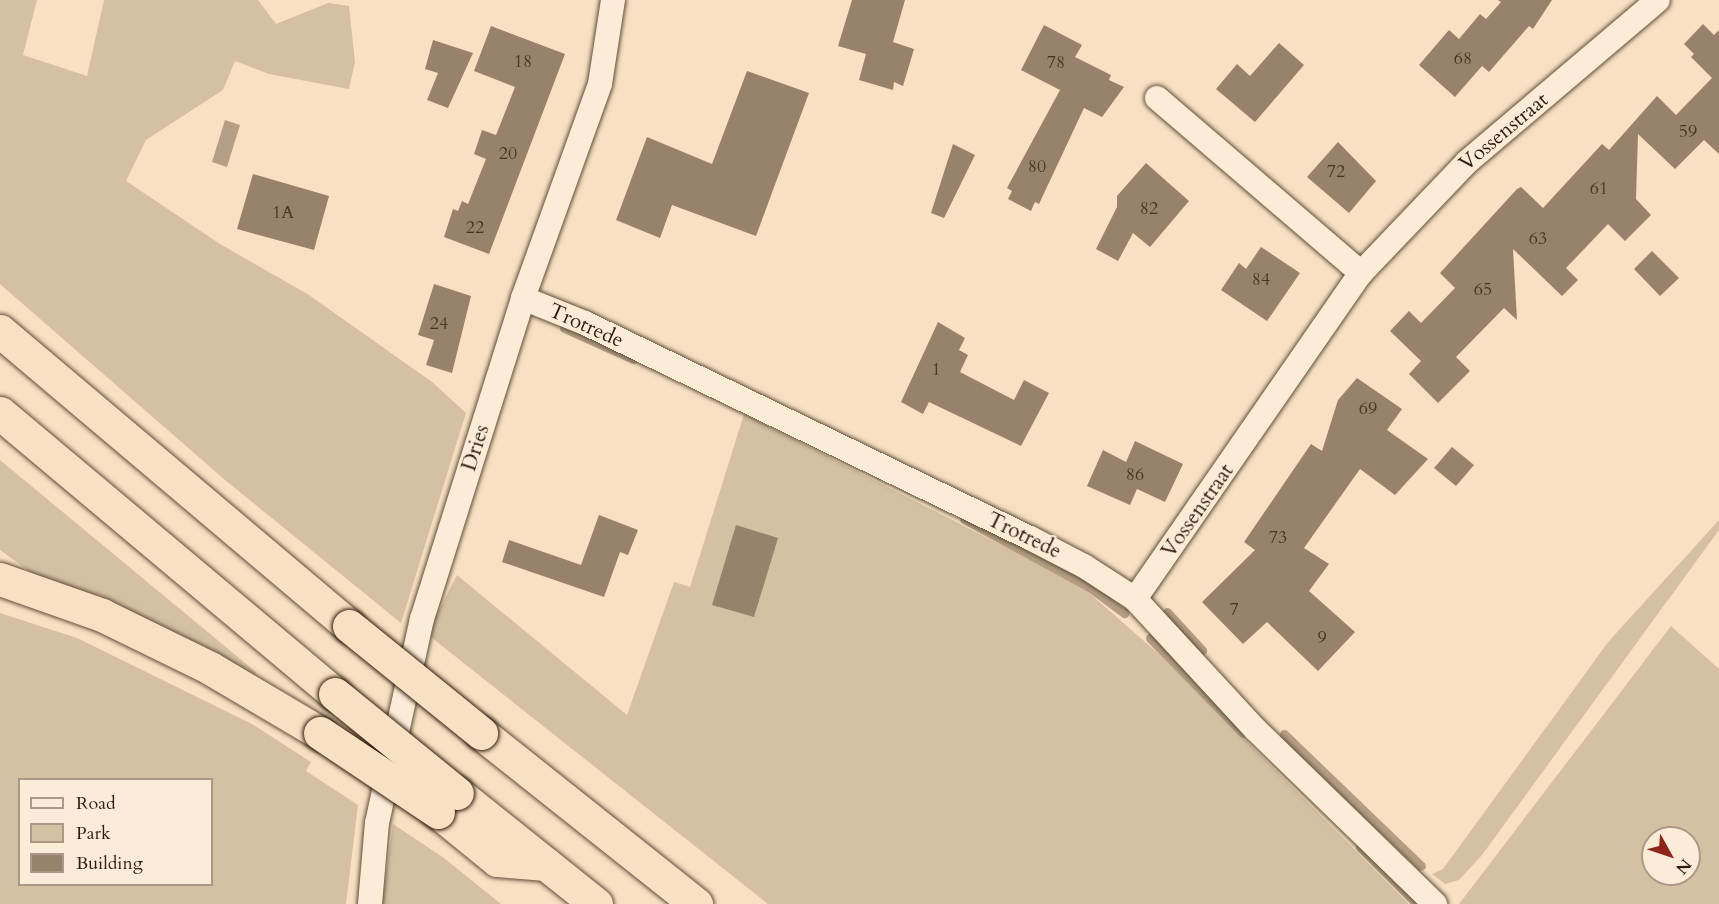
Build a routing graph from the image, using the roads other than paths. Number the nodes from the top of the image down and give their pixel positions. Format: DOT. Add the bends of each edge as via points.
graph roads {
  1 [pos="613,0"];
  2 [pos="1658,0"];
  3 [pos="1157,98"];
  4 [pos="1361,273"];
  5 [pos="523,298"];
  6 [pos="0,331"];
  7 [pos="0,413"];
  8 [pos="0,579"];
  9 [pos="1135,599"];
  10 [pos="447,802"];
  11 [pos="370,904"];
  12 [pos="596,904"];
  13 [pos="696,904"];
  14 [pos="1435,904"];
  1 -- 5 [label="street, Dries" via="600,84"];
  2 -- 4 [label="street, Vossenstraat" via="1467,162"];
  3 -- 4 [label="street"];
  4 -- 9 [label="street, Vossenstraat"];
  5 -- 9 [label="street, Trotrede" via="585,323 1030,538"];
  5 -- 11 [label="street, Dries" via="422,619 377,823"];
  6 -- 13 [label="highway, bridge" via="349,626"];
  7 -- 10 [label="highway, bridge" via="335,694"];
  8 -- 10 [label="highway, bridge" via="102,615 210,668"];
  9 -- 14 [label="street, Trotrede" via="1256,730"];
  10 -- 12 [label="highway" via="546,864"];
}
